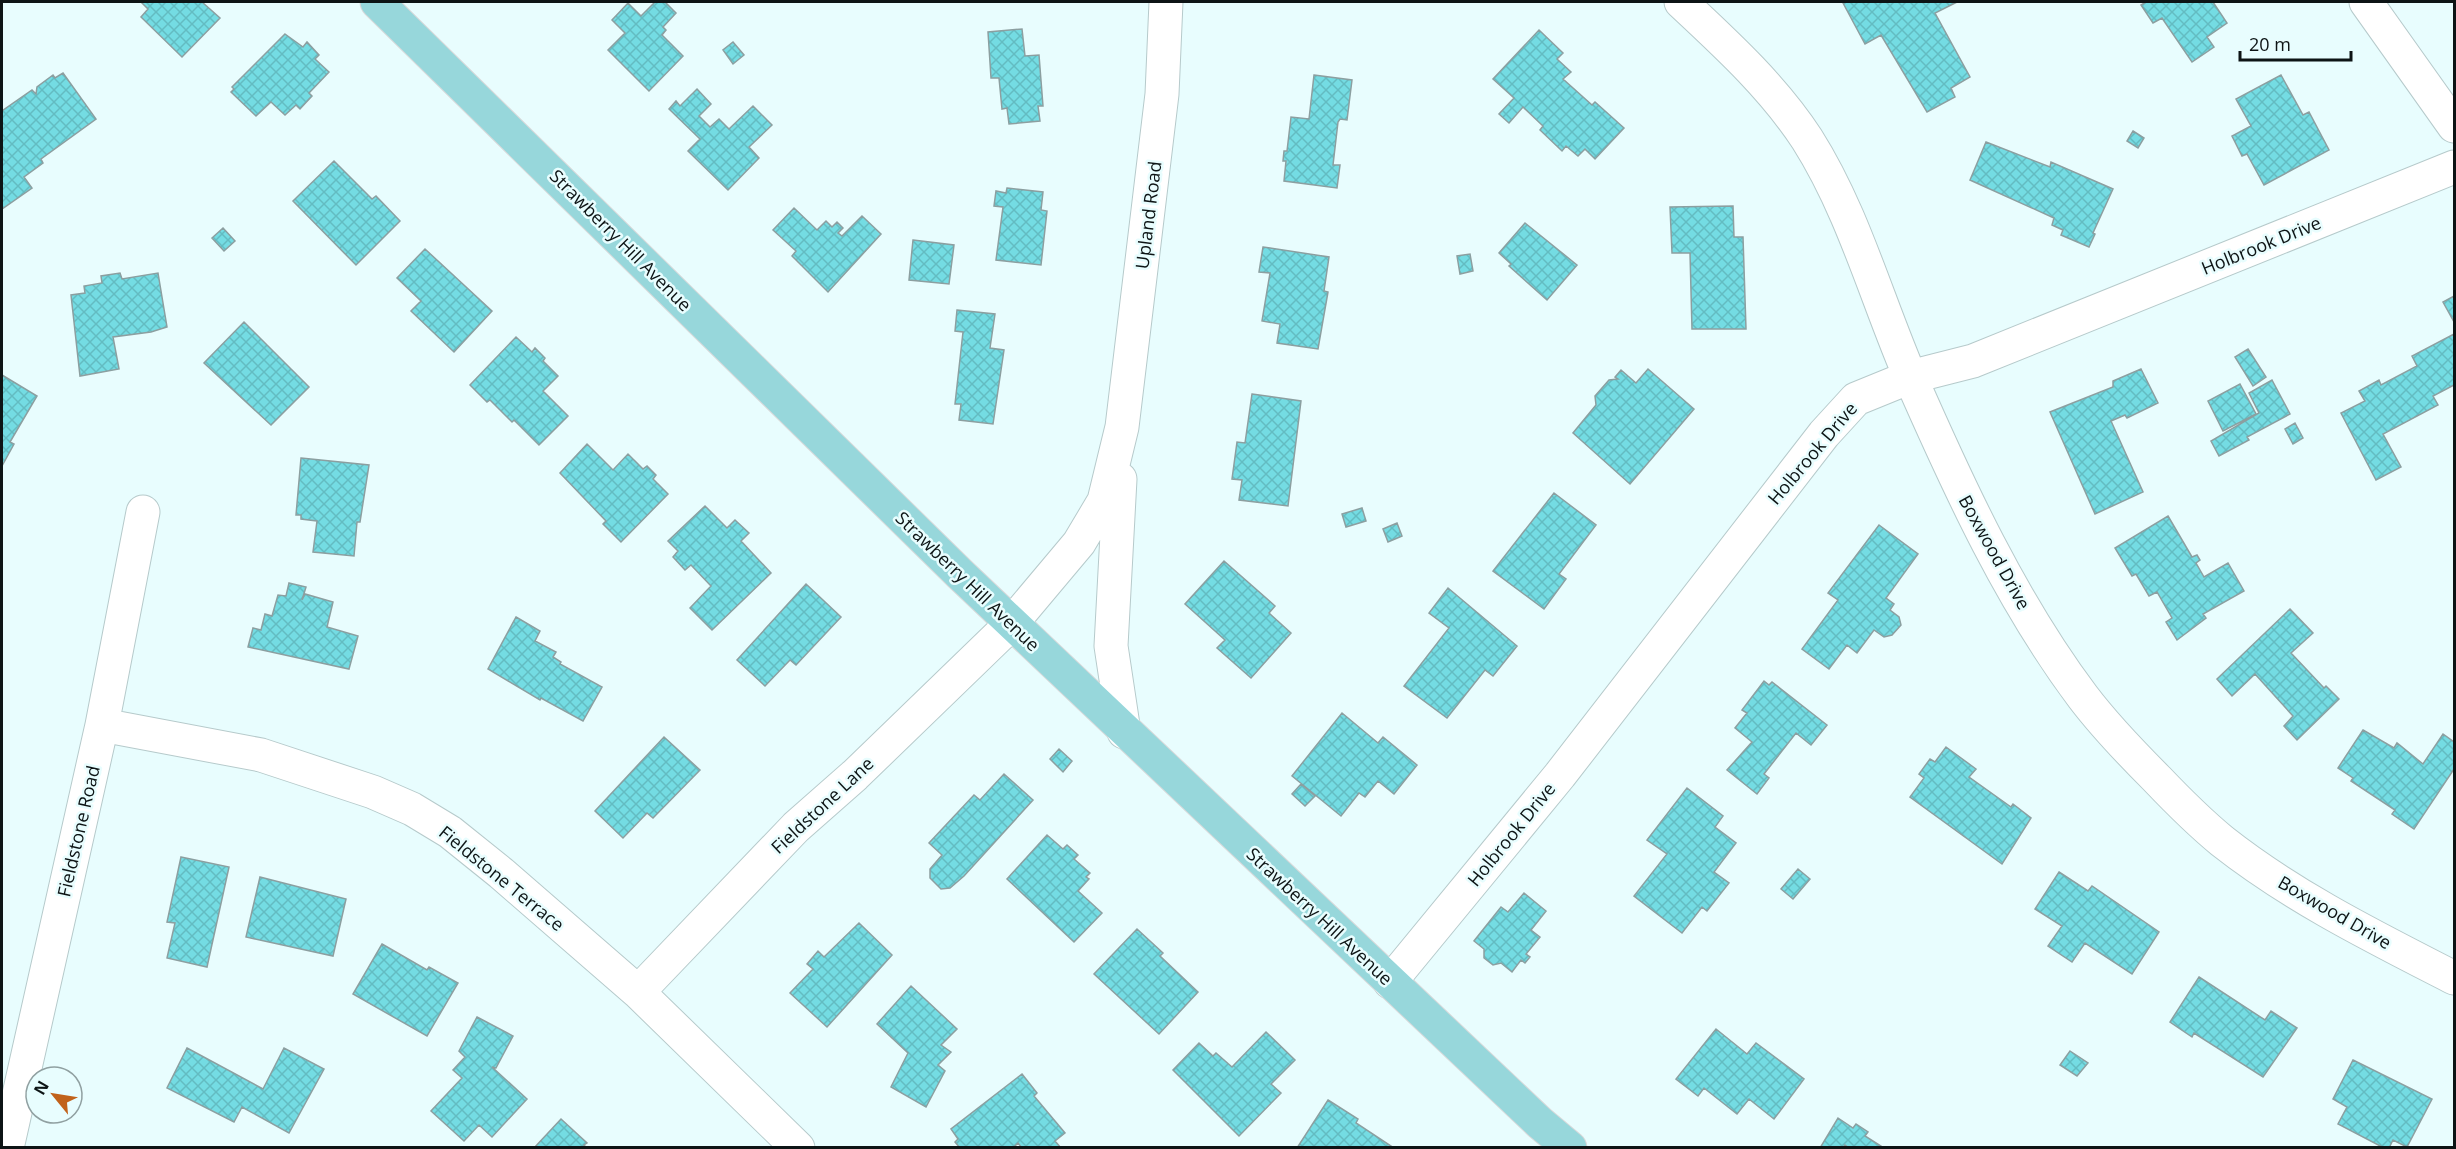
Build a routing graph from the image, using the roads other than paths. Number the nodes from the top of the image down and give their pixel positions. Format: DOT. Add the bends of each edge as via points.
graph roads {
  1 [pos="377,2"];
  2 [pos="1166,2"];
  3 [pos="1681,2"];
  4 [pos="2366,2"];
  5 [pos="2454,126"];
  6 [pos="2454,167"];
  7 [pos="1910,377"];
  8 [pos="1122,428"];
  9 [pos="143,512"];
  10 [pos="1011,624"];
  11 [pos="102,725"];
  12 [pos="1124,732"];
  13 [pos="2454,978"];
  14 [pos="1390,982"];
  15 [pos="638,992"];
  16 [pos="7,1148"];
  17 [pos="798,1148"];
  18 [pos="1570,1148"];
  1 -- 10 [label="main road, Strawberry Hill Avenue"];
  2 -- 8 [label="street, Upland Road" via="1162,94"];
  3 -- 7 [label="street, Boxwood Drive" via="1768,88 1806,139 1854,234"];
  4 -- 5 [label="street"];
  6 -- 7 [label="street, Holbrook Drive" via="1973,361"];
  7 -- 13 [label="street, Boxwood Drive" via="1966,500 2009,582 2084,698 2122,743 2221,840 2353,927"];
  7 -- 14 [label="street, Holbrook Drive" via="1856,399 1824,434 1560,775"];
  8 -- 10 [label="street, Upland Road" via="1104,501 1079,543"];
  8 -- 12 [label="street, Upland Road" via="1111,646"];
  9 -- 11 [label="street, Fieldstone Road"];
  10 -- 12 [label="main road, Strawberry Hill Avenue"];
  10 -- 15 [label="street, Fieldstone Lane" via="796,827"];
  11 -- 15 [label="street, Fieldstone Terrace" via="261,755 412,809 450,832 501,873"];
  11 -- 16 [label="street, Fieldstone Road"];
  12 -- 14 [label="main road, Strawberry Hill Avenue"];
  14 -- 18 [label="main road, Strawberry Hill Avenue"];
  15 -- 17 [label="street, Fieldstone Terrace"];
}
